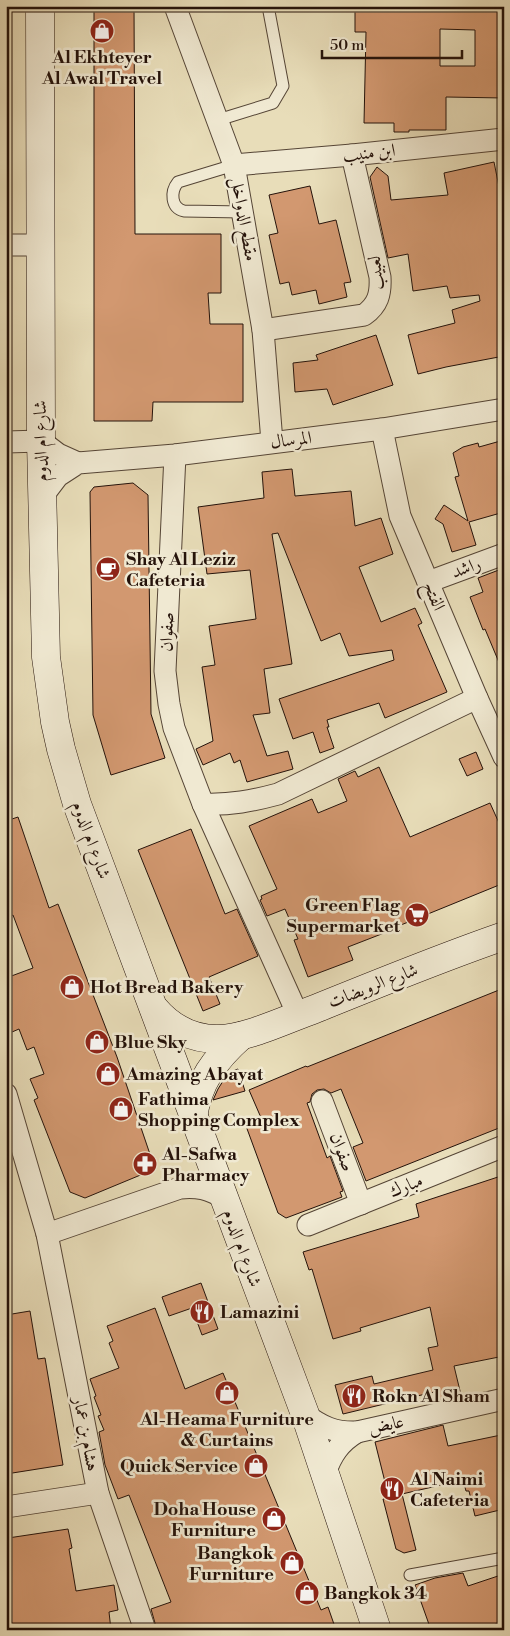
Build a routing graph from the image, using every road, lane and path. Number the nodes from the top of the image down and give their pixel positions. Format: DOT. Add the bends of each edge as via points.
graph roads {
  1 [pos="40,6"];
  2 [pos="175,6"];
  3 [pos="268,6"];
  4 [pos="218,120"];
  5 [pos="504,139"];
  6 [pos="352,155"];
  7 [pos="234,165"];
  8 [pos="243,212"];
  9 [pos="6,245"];
  10 [pos="41,245"];
  11 [pos="263,330"];
  12 [pos="504,409"];
  13 [pos="382,429"];
  14 [pos="41,441"];
  15 [pos="6,442"];
  16 [pos="272,442"];
  17 [pos="175,455"];
  18 [pos="78,463"];
  19 [pos="42,497"];
  20 [pos="504,554"];
  21 [pos="428,582"];
  22 [pos="477,698"];
  23 [pos="504,757"];
  24 [pos="203,804"];
  25 [pos="504,936"];
  26 [pos="154,1008"];
  27 [pos="298,1015"];
  28 [pos="242,1036"];
  29 [pos="6,1094"];
  30 [pos="322,1101"];
  31 [pos="193,1118"];
  32 [pos="504,1146"];
  33 [pos="224,1198"];
  34 [pos="361,1204"];
  35 [pos="308,1225"];
  36 [pos="47,1234"];
  37 [pos="504,1399"];
  38 [pos="304,1414"];
  39 [pos="357,1432"];
  40 [pos="325,1474"];
  41 [pos="98,1493"];
  42 [pos="6,1507"];
  43 [pos="504,1558"];
  44 [pos="410,1575"];
  45 [pos="145,1630"];
  46 [pos="377,1630"];
  1 -- 10 [label="street, شارع ام الدوم"];
  2 -- 4 [label="street, مقطع الدواخل"];
  3 -- 4 [label="lane" via="283,86 273,103"];
  4 -- 7 [label="street, مقطع الدواخل"];
  5 -- 6 [label="street, ابن منيب"];
  6 -- 7 [label="street, ابن منيب"];
  6 -- 11 [label="street, لعبيب" via="380,277 379,299 364,315"];
  7 -- 8 [label="street, مقطع الدواخل"];
  7 -- 8 [label="lane" via="178,182 174,190 174,205 184,211"];
  8 -- 11 [label="street, مقطع الدواخل"];
  9 -- 10 [label="street"];
  10 -- 14 [label="street, شارع ام الدوم"];
  11 -- 16 [label="street, مقطع الدواخل"];
  12 -- 13 [label="street, المرسال"];
  13 -- 16 [label="street, المرسال"];
  13 -- 21 [label="street, الفتح" via="400,516"];
  14 -- 15 [label="street"];
  14 -- 18 [label="street"];
  14 -- 19 [label="street, شارع ام الدوم"];
  16 -- 17 [label="street, المرسال"];
  17 -- 18 [label="street, المرسال"];
  17 -- 24 [label="street, صفوان" via="165,671 174,728"];
  18 -- 19 [label="street, المرسال" via="58,476"];
  19 -- 26 [label="street, شارع ام الدوم" via="46,657 61,749 77,804"];
  20 -- 21 [label="street, راشد"];
  21 -- 22 [label="street, الفتح"];
  22 -- 23 [label="street, الفتح"];
  22 -- 24 [label="street" via="278,794 247,802"];
  24 -- 27 [label="street, صفوان"];
  25 -- 27 [label="street, شارع الرويضات"];
  26 -- 28 [label="street, شارع الرويضات" via="170,1024 191,1035 215,1039"];
  26 -- 31 [label="street, شارع ام الدوم"];
  27 -- 28 [label="street, شارع الرويضات"];
  28 -- 31 [label="street, شارع الرويضات" via="226,1049 206,1074 195,1102"];
  29 -- 36 [label="street, هشام بن عمار"];
  30 -- 34 [label="street, صفوان"];
  31 -- 33 [label="street, شارع ام الدوم"];
  32 -- 34 [label="street, مبارك"];
  33 -- 36 [label="street" via="204,1188 180,1188"];
  33 -- 38 [label="street, شارع ام الدوم"];
  34 -- 35 [label="street, مبارك"];
  36 -- 41 [label="street, هشام بن عمار"];
  37 -- 39 [label="street, عايض"];
  38 -- 39 [label="street, عايض" via="326,1428"];
  38 -- 40 [label="street, شارع ام الدوم"];
  39 -- 40 [label="street, عايض" via="335,1451"];
  40 -- 46 [label="street, شارع ام الدوم"];
  41 -- 42 [label="street"];
  41 -- 45 [label="street, هشام بن عمار"];
  43 -- 44 [label="lane"];
}
